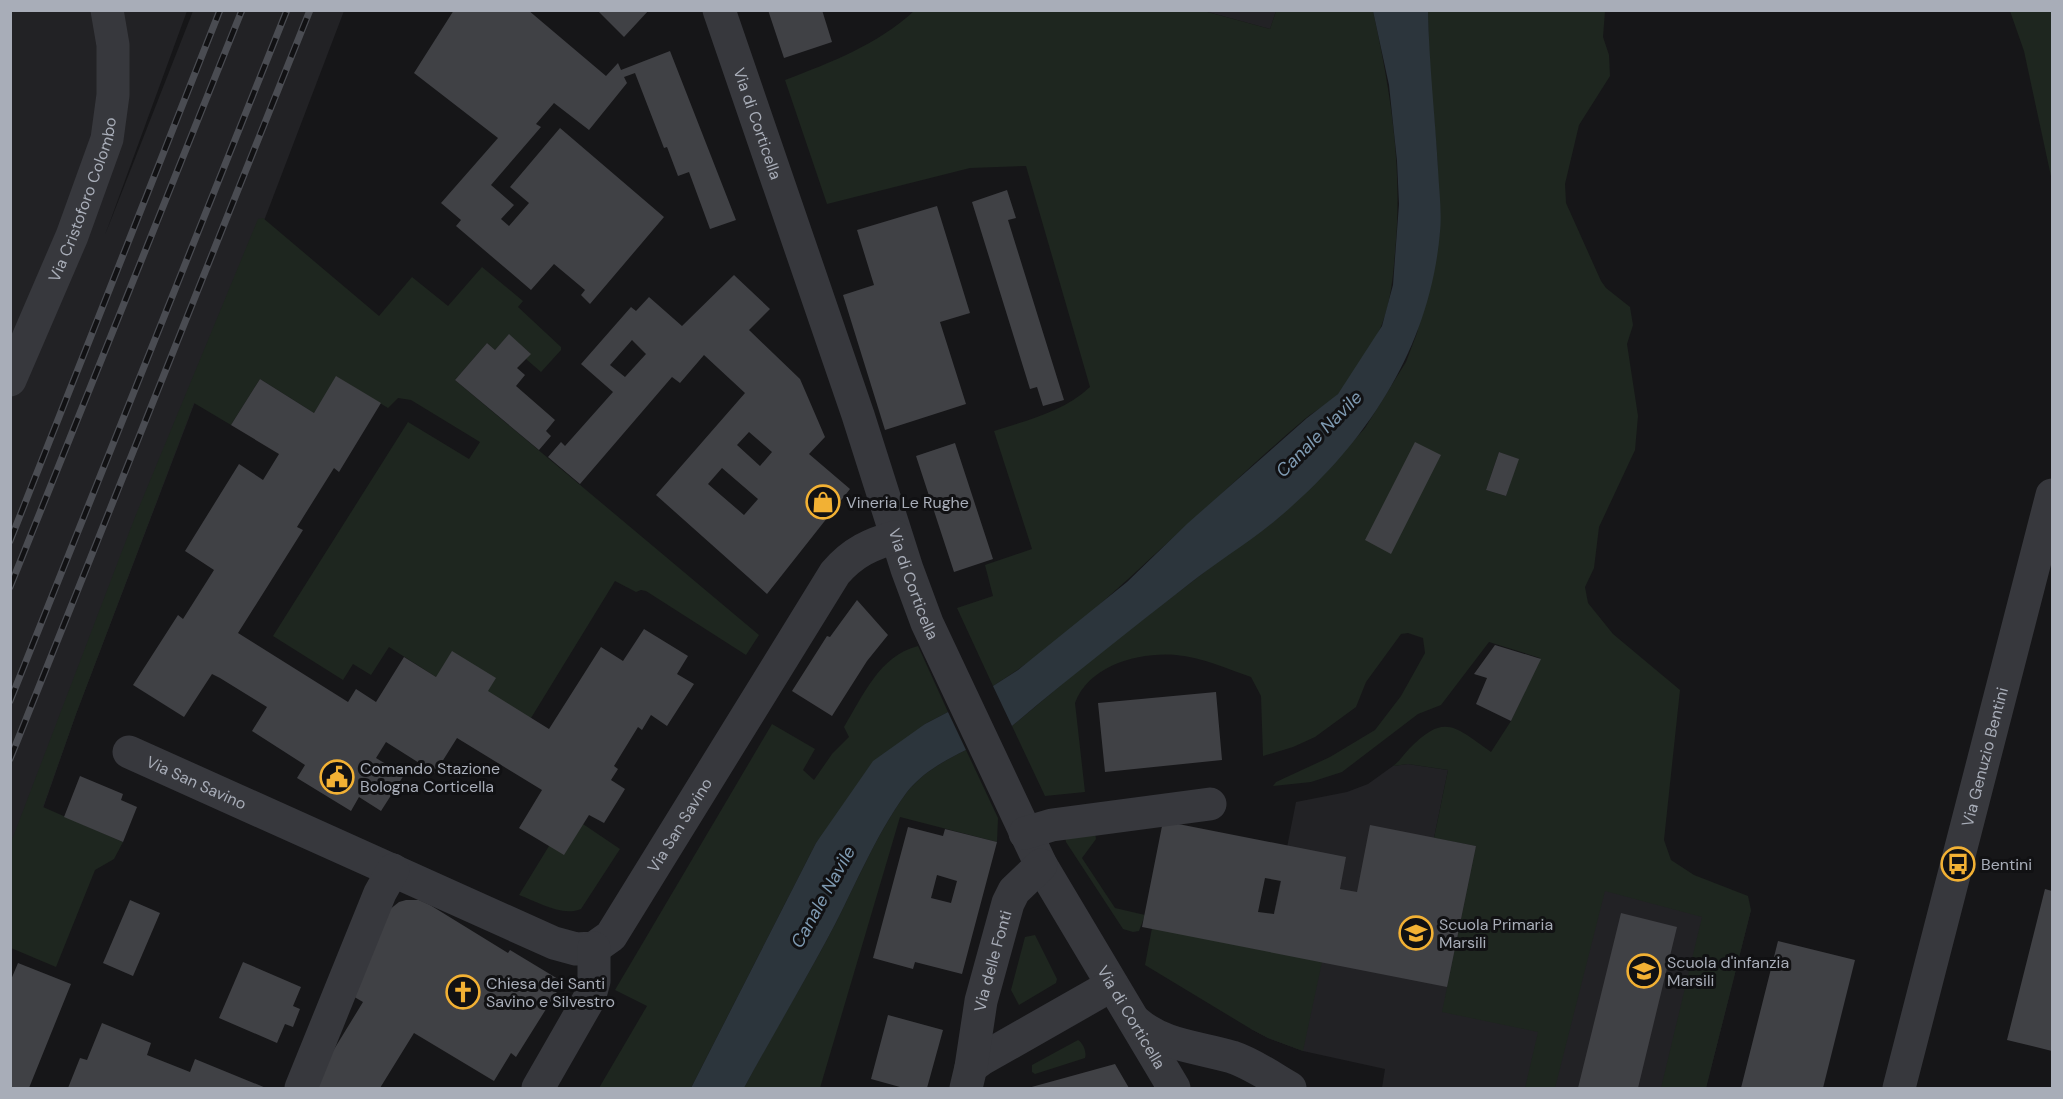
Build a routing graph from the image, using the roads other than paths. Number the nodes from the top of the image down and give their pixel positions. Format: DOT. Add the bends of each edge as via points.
graph roads {
  1 [pos="106,10"];
  2 [pos="719,10"];
  3 [pos="10,380"];
  4 [pos="2052,495"];
  5 [pos="896,537"];
  6 [pos="129,752"];
  7 [pos="1210,804"];
  8 [pos="1019,821"];
  9 [pos="1041,866"];
  10 [pos="393,870"];
  11 [pos="594,948"];
  12 [pos="1112,985"];
  13 [pos="1134,1020"];
  14 [pos="969,1078"];
  15 [pos="301,1089"];
  16 [pos="538,1089"];
  17 [pos="1174,1089"];
  18 [pos="1290,1089"];
  19 [pos="1899,1089"];
  1 -- 3 [label="street, Via Cristoforo Colombo" via="112,45 113,95 107,139 72,236"];
  2 -- 5 [label="street, Via di Corticella"];
  4 -- 19 [label="street, Via Genuzio Bentini"];
  5 -- 8 [label="street, Via di Corticella" via="927,623"];
  5 -- 11 [label="street, Via San Savino" via="860,549 835,573 611,936"];
  6 -- 10 [label="street, Via San Savino"];
  7 -- 8 [label="street" via="1052,825"];
  8 -- 9 [label="street, Via di Corticella"];
  9 -- 12 [label="street, Via di Corticella"];
  9 -- 14 [label="street, Via delle Fonti" via="1014,891 1008,903 981,1001"];
  10 -- 11 [label="street, Via San Savino" via="554,943 576,949"];
  10 -- 15 [label="street" via="380,893"];
  11 -- 16 [label="street" via="594,981 589,999"];
  12 -- 13 [label="street, Via di Corticella"];
  12 -- 14 [label="street, Via delle Fonti" via="982,1059"];
  13 -- 17 [label="street, Via di Corticella"];
  13 -- 18 [label="street" via="1160,1039 1233,1058"];
}
